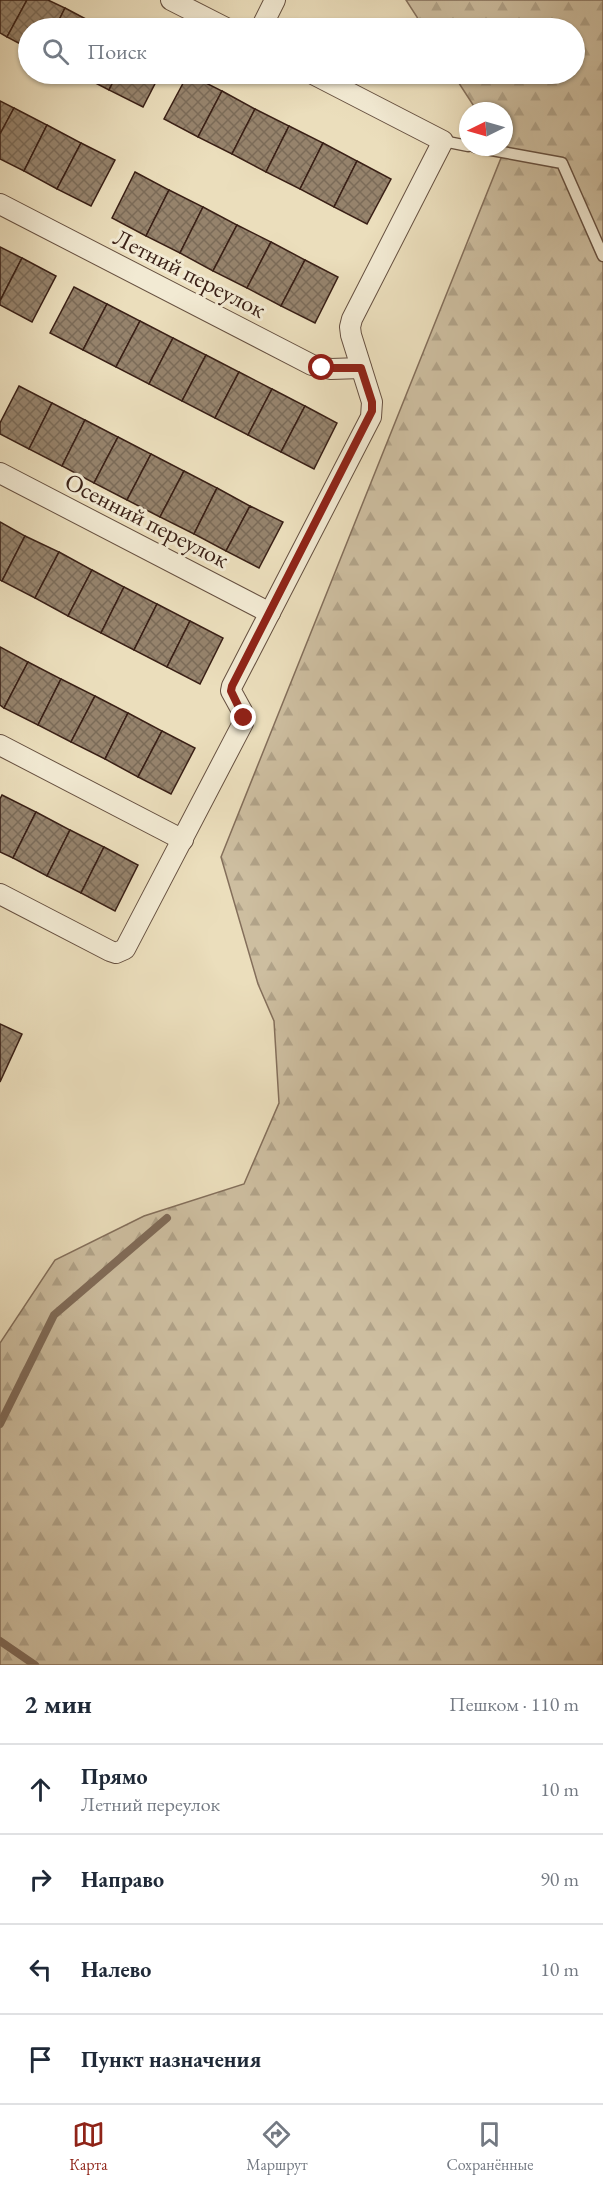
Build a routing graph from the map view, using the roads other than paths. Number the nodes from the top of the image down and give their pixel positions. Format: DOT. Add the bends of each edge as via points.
graph roads {
  1 [pos="171,0"];
  2 [pos="275,0"];
  3 [pos="206,18"];
  4 [pos="266,18"];
  5 [pos="332,84"];
  6 [pos="443,141"];
  7 [pos="459,144"];
  8 [pos="513,154"];
  9 [pos="0,204"];
  10 [pos="603,256"];
  11 [pos="361,368"];
  12 [pos="0,473"];
  13 [pos="270,613"];
  14 [pos="0,746"];
  15 [pos="183,840"];
  16 [pos="0,894"];
  1 -- 3 [label="street"];
  2 -- 4 [label="street"];
  5 -- 6 [label="street"];
  6 -- 7 [label="lane"];
  6 -- 11 [label="street" via="352,319 351,335"];
  8 -- 10 [label="lane" via="562,163"];
  9 -- 11 [label="street, Летний переулок" via="312,365"];
  11 -- 13 [label="street" via="372,402 371,417"];
  12 -- 13 [label="street, Осенний переулок"];
  13 -- 15 [label="street" via="231,691 242,711 243,723"];
  14 -- 15 [label="street"];
  15 -- 16 [label="street" via="129,944 120,952 111,951"];
}
